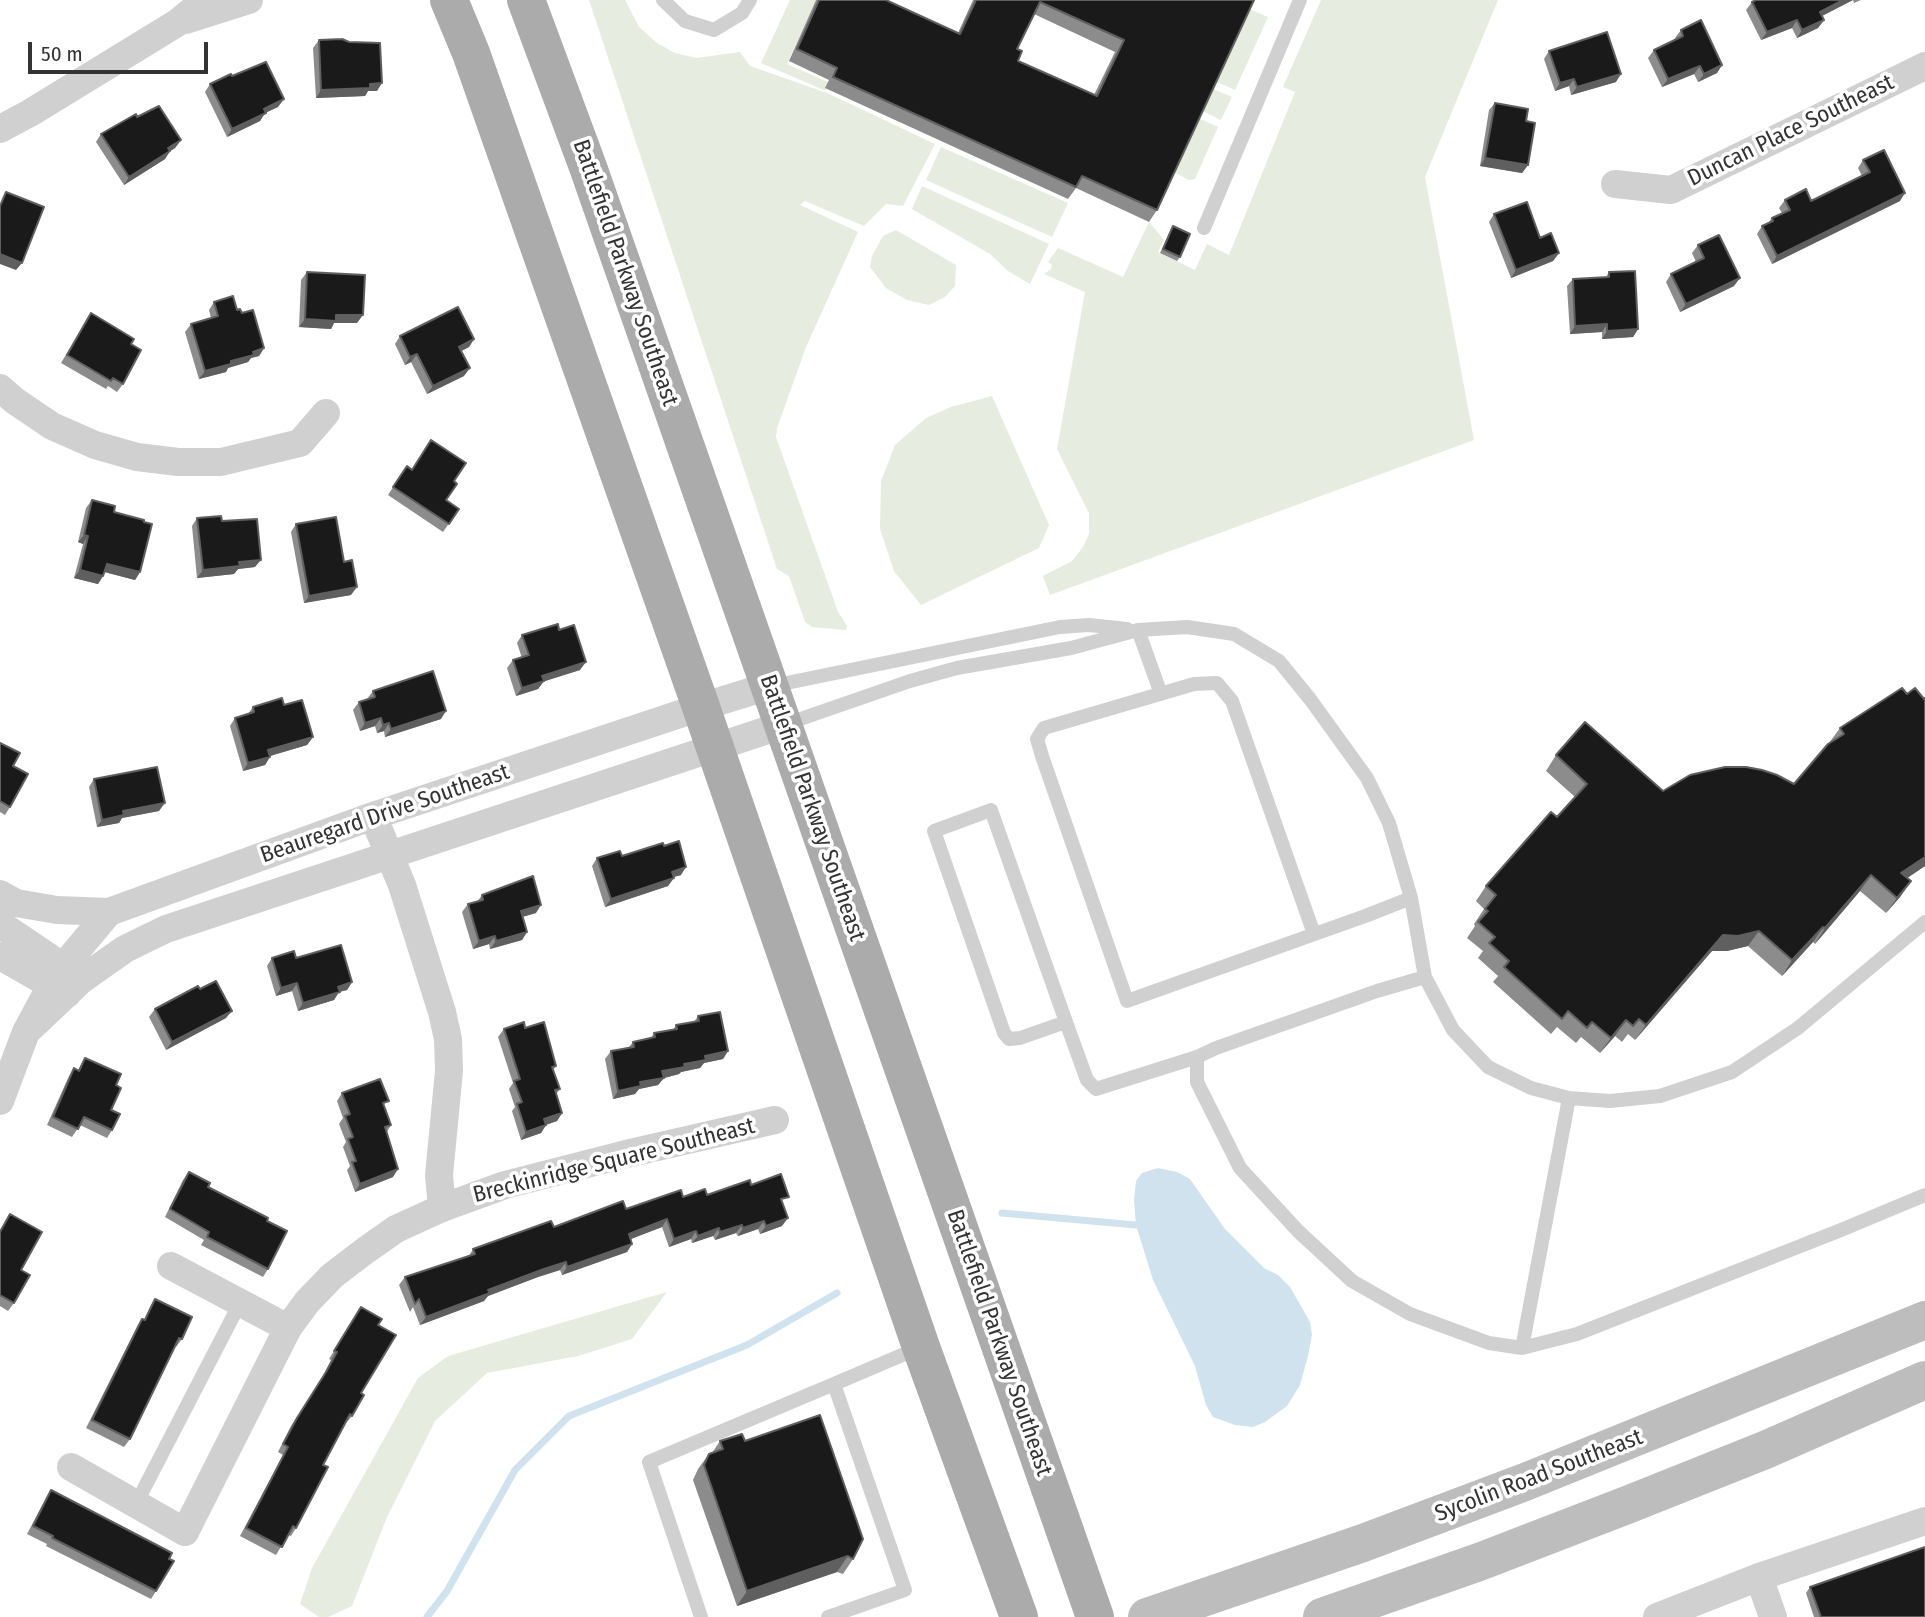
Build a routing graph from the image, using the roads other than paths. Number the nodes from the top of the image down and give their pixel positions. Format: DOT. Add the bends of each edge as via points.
graph roads {
  1 [pos="205,0"];
  2 [pos="249,0"];
  3 [pos="449,0"];
  4 [pos="526,0"];
  5 [pos="663,0"];
  6 [pos="750,0"];
  7 [pos="1300,0"];
  8 [pos="177,23"];
  9 [pos="1925,66"];
  10 [pos="0,129"];
  11 [pos="1615,184"];
  12 [pos="1204,228"];
  13 [pos="0,388"];
  14 [pos="326,413"];
  15 [pos="1139,630"];
  16 [pos="769,686"];
  17 [pos="1161,694"];
  18 [pos="701,707"];
  19 [pos="783,725"];
  20 [pos="714,747"];
  21 [pos="373,816"];
  22 [pos="390,856"];
  23 [pos="0,894"];
  24 [pos="1411,898"];
  25 [pos="109,912"];
  26 [pos="1925,922"];
  27 [pos="0,924"];
  28 [pos="1314,934"];
  29 [pos="0,956"];
  30 [pos="1425,977"];
  31 [pos="66,981"];
  32 [pos="1066,1022"];
  33 [pos="1197,1057"];
  34 [pos="1569,1098"];
  35 [pos="0,1101"];
  36 [pos="775,1120"];
  37 [pos="1925,1195"];
  38 [pos="442,1208"];
  39 [pos="171,1266"];
  40 [pos="240,1303"];
  41 [pos="1925,1320"];
  42 [pos="288,1328"];
  43 [pos="921,1347"];
  44 [pos="1522,1348"];
  45 [pos="1925,1380"];
  46 [pos="834,1384"];
  47 [pos="71,1467"];
  48 [pos="136,1504"];
  49 [pos="1925,1521"];
  50 [pos="1759,1577"];
  51 [pos="701,1617"];
  52 [pos="828,1617"];
  53 [pos="1019,1617"];
  54 [pos="1095,1617"];
  55 [pos="1147,1617"];
  56 [pos="1322,1617"];
  57 [pos="1657,1617"];
  58 [pos="1773,1617"];
  1 -- 8 [label="street"];
  2 -- 8 [label="street"];
  3 -- 18 [label="main road"];
  4 -- 16 [label="main road, Battlefield Parkway Southeast"];
  5 -- 6 [label="lane" via="685,21 714,30 743,13"];
  7 -- 12 [label="lane"];
  8 -- 10 [label="street"];
  9 -- 11 [label="street, Duncan Place Southeast" via="1671,190"];
  13 -- 14 [label="street" via="52,425 94,445 178,462 221,462 300,443"];
  15 -- 16 [label="lane" via="1060,627"];
  15 -- 17 [label="lane"];
  15 -- 19 [label="lane" via="1071,648 957,668"];
  15 -- 24 [label="lane" via="1187,627 1234,634 1279,661 1367,778 1389,823"];
  16 -- 18 [label="street, Beauregard Drive Southeast"];
  16 -- 19 [label="main road, Battlefield Parkway Southeast"];
  17 -- 28 [label="lane" via="1217,683 1232,701"];
  17 -- 28 [label="lane" via="1044,728 1037,739 1127,1001"];
  18 -- 20 [label="main road"];
  18 -- 21 [label="street, Beauregard Drive Southeast"];
  19 -- 20 [label="street, Beauregard Drive Southeast"];
  19 -- 54 [label="main road, Battlefield Parkway Southeast"];
  20 -- 22 [label="street, Beauregard Drive Southeast"];
  20 -- 43 [label="main road"];
  21 -- 22 [label="street"];
  21 -- 25 [label="street, Beauregard Drive Southeast"];
  22 -- 31 [label="street, Beauregard Drive Southeast" via="166,929"];
  22 -- 38 [label="street" via="448,1039 439,1175"];
  23 -- 25 [label="street, Beauregard Drive Southeast" via="16,903 57,910"];
  24 -- 28 [label="lane"];
  24 -- 30 [label="lane"];
  25 -- 31 [label="street"];
  26 -- 34 [label="lane" via="1798,1028 1732,1072 1660,1097"];
  27 -- 31 [label="street"];
  29 -- 31 [label="street"];
  30 -- 33 [label="lane"];
  30 -- 34 [label="lane" via="1453,1030 1488,1067 1531,1088"];
  31 -- 35 [label="street" via="26,1032"];
  32 -- 32 [label="lane" via="990,810 934,831 1004,1033 1009,1039 1020,1038"];
  32 -- 33 [label="lane" via="1087,1080 1096,1089"];
  33 -- 44 [label="lane" via="1197,1082 1240,1168 1298,1231 1352,1280 1410,1314 1489,1343"];
  34 -- 44 [label="lane"];
  36 -- 38 [label="street, Breckinridge Square Southeast" via="505,1185"];
  37 -- 44 [label="lane" via="1577,1334"];
  38 -- 42 [label="street, Breckinridge Square Southeast" via="396,1229 332,1276"];
  39 -- 40 [label="street"];
  40 -- 42 [label="street"];
  40 -- 48 [label="lane"];
  41 -- 55 [label="main road, Sycolin Road Southeast" via="1525,1482"];
  42 -- 48 [label="street, Breckinridge Square Southeast" via="185,1532"];
  43 -- 46 [label="lane"];
  43 -- 53 [label="main road"];
  45 -- 56 [label="main road" via="1627,1505"];
  46 -- 51 [label="lane" via="649,1462"];
  46 -- 52 [label="lane" via="905,1590"];
  47 -- 48 [label="street, Breckinridge Square Southeast"];
  49 -- 50 [label="street"];
  50 -- 57 [label="street"];
  50 -- 58 [label="street"];
}
